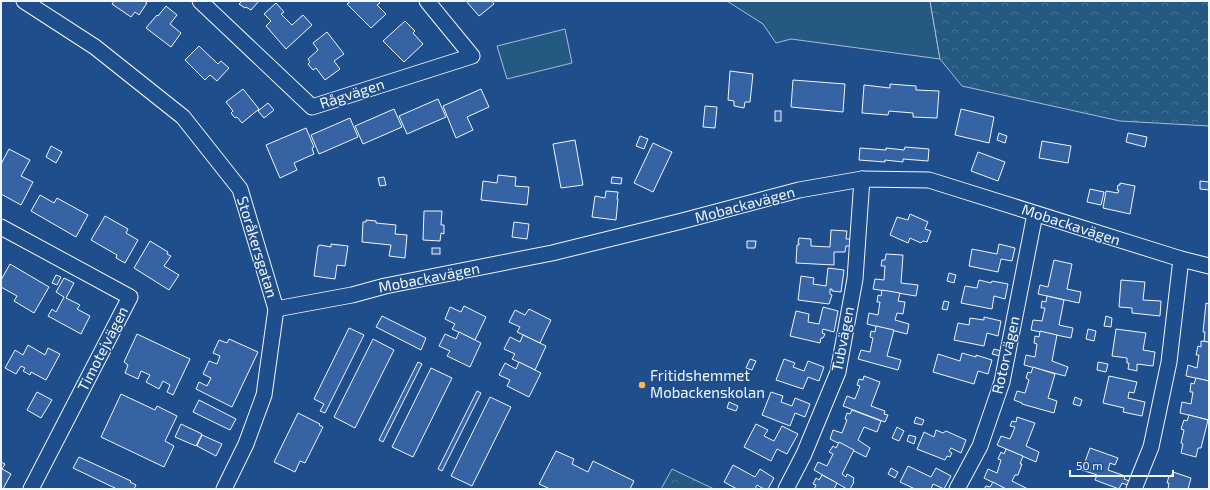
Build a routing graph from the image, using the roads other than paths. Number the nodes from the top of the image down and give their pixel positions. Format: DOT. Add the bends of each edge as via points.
graph roads {
  1 [pos="24,1"];
  2 [pos="200,1"];
  3 [pos="427,1"];
  4 [pos="862,179"];
  5 [pos="1035,214"];
  6 [pos="1,227"];
  7 [pos="1181,259"];
  8 [pos="1209,266"];
  9 [pos="276,309"];
  10 [pos="30,489"];
  11 [pos="224,489"];
  12 [pos="786,489"];
  13 [pos="957,489"];
  14 [pos="1134,489"];
  1 -- 9 [label="street, Storåkersgatan" via="95,47 183,117 240,189"];
  2 -- 3 [label="street, Rågvägen" via="312,107 472,56"];
  4 -- 5 [label="street, Mobackavägen" via="929,180"];
  4 -- 9 [label="street, Mobackavägen" via="798,190 682,222 552,252"];
  4 -- 12 [label="street, Tubvägen" via="855,279 838,372 804,454"];
  5 -- 7 [label="street, Mobackavägen"];
  5 -- 13 [label="street, Rotorvägen" via="1002,382 980,446"];
  6 -- 10 [label="street, Timotejvägen" via="130,297"];
  7 -- 8 [label="street, Mobackavägen"];
  7 -- 14 [label="street" via="1169,362 1151,447"];
  9 -- 11 [label="street, Storåkersgatan" via="264,395 246,444"];
}
